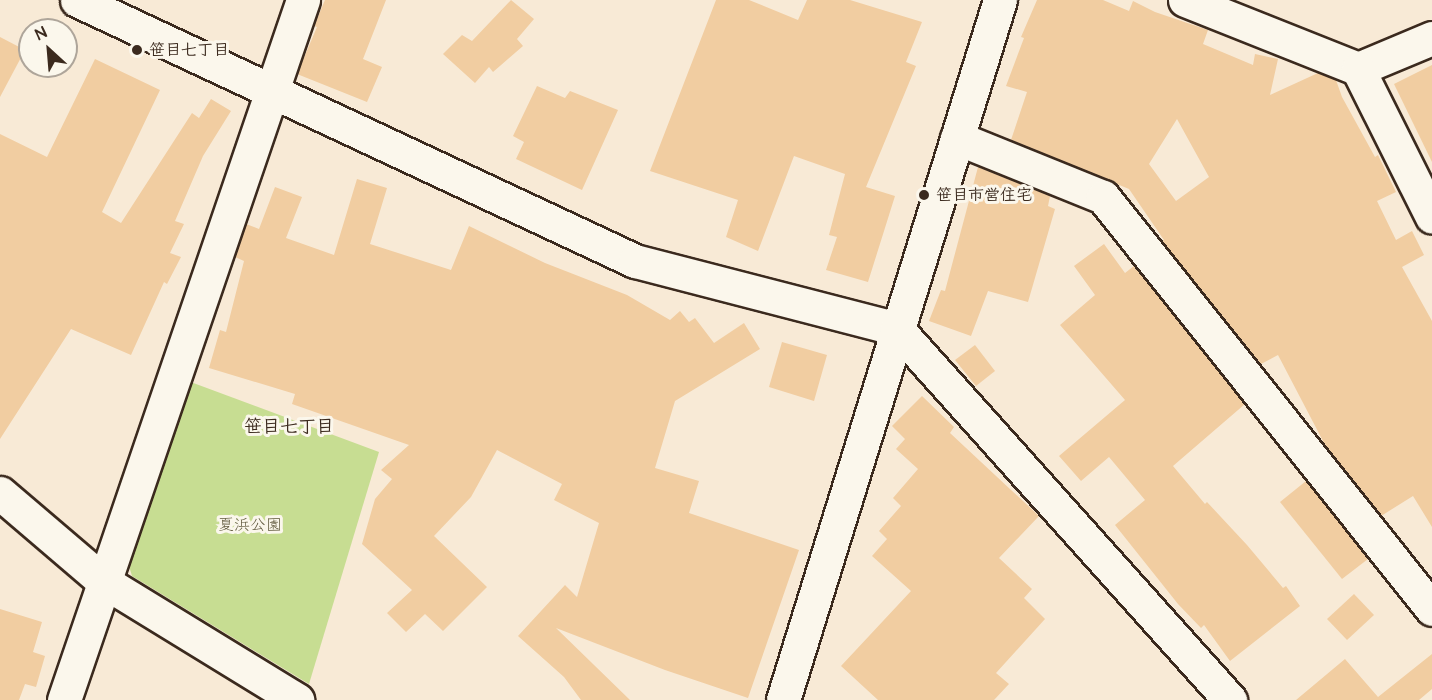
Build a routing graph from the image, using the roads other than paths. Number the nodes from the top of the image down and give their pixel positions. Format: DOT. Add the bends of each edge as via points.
graph roads {
  1 [pos="77,0"];
  2 [pos="303,0"];
  3 [pos="1000,0"];
  4 [pos="1185,0"];
  5 [pos="1432,38"];
  6 [pos="1359,69"];
  7 [pos="274,90"];
  8 [pos="957,138"];
  9 [pos="1432,218"];
  10 [pos="897,330"];
  11 [pos="0,493"];
  12 [pos="103,581"];
  13 [pos="1432,609"];
  14 [pos="64,700"];
  15 [pos="297,700"];
  16 [pos="783,700"];
  17 [pos="1230,700"];
  1 -- 7 [label="street"];
  2 -- 7 [label="street"];
  3 -- 8 [label="street"];
  4 -- 6 [label="street"];
  5 -- 6 [label="street"];
  6 -- 9 [label="street"];
  7 -- 10 [label="street" via="635,261"];
  7 -- 12 [label="street"];
  8 -- 10 [label="street"];
  8 -- 13 [label="street" via="1103,196"];
  10 -- 16 [label="street"];
  10 -- 17 [label="street"];
  11 -- 12 [label="street"];
  12 -- 14 [label="street"];
  12 -- 15 [label="street"];
}
